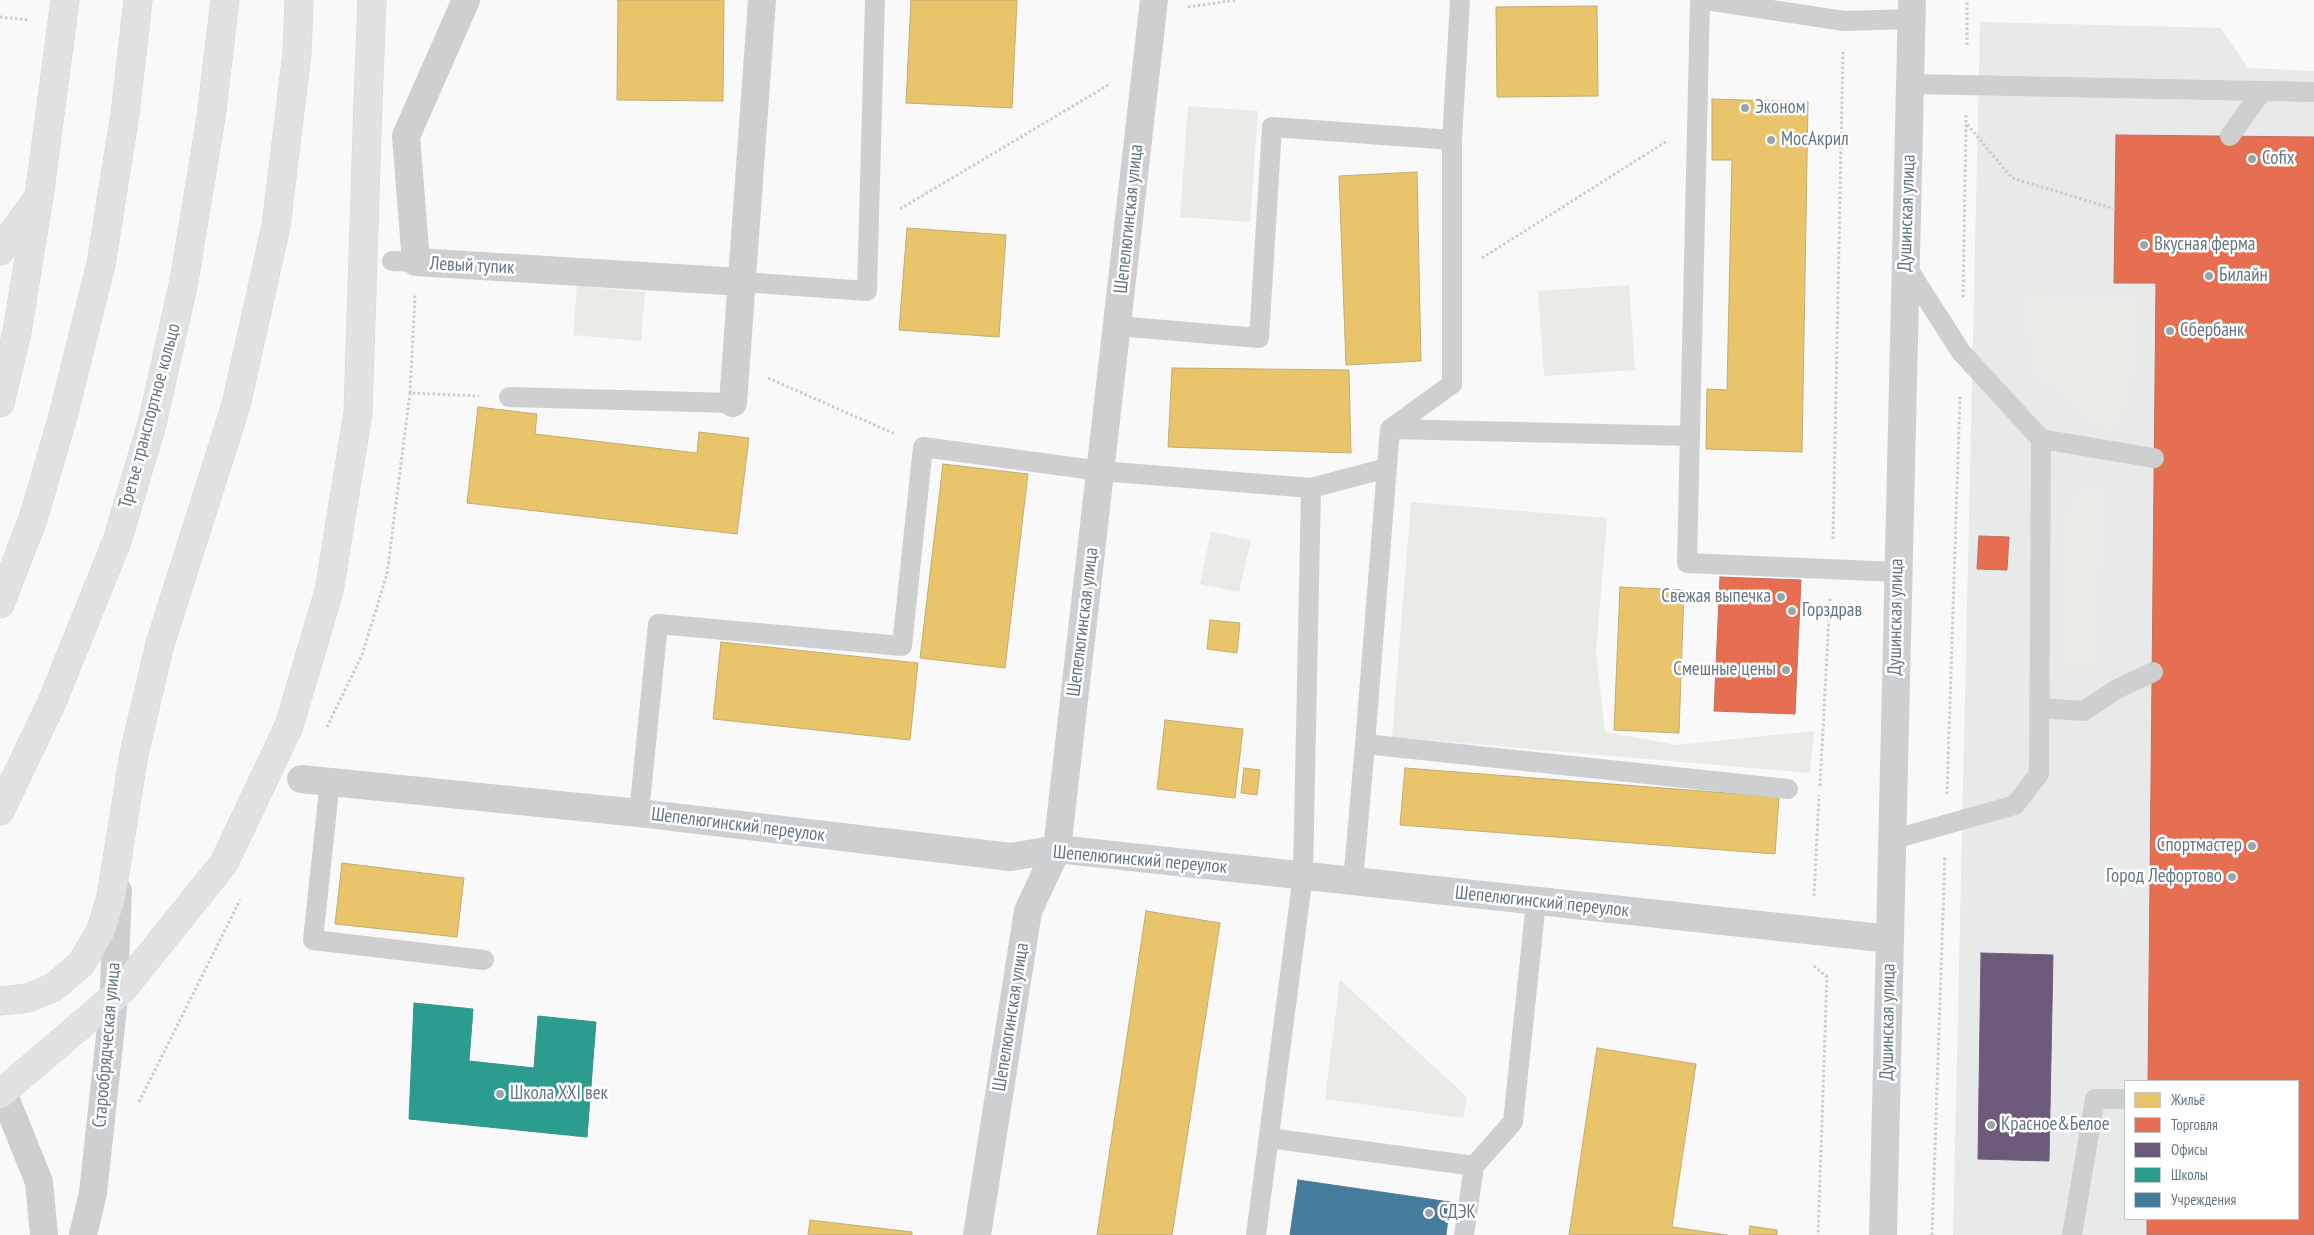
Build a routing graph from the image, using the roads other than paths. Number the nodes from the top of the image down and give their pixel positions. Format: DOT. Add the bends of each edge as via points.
graph roads {
  1 [pos="65,0"];
  2 [pos="138,0"];
  3 [pos="225,0"];
  4 [pos="299,0"];
  5 [pos="372,0"];
  6 [pos="466,0"];
  7 [pos="762,0"];
  8 [pos="875,0"];
  9 [pos="1460,0"];
  10 [pos="1700,0"];
  11 [pos="1706,0"];
  12 [pos="1154,6"];
  13 [pos="1912,10"];
  14 [pos="1911,84"];
  15 [pos="2262,90"];
  16 [pos="2314,92"];
  17 [pos="2230,136"];
  18 [pos="1452,140"];
  19 [pos="39,196"];
  20 [pos="0,251"];
  21 [pos="1906,266"];
  22 [pos="742,282"];
  23 [pos="1117,326"];
  24 [pos="510,397"];
  25 [pos="0,403"];
  26 [pos="733,403"];
  27 [pos="1390,429"];
  28 [pos="1690,436"];
  29 [pos="2041,439"];
  30 [pos="2154,458"];
  31 [pos="1387,468"];
  32 [pos="1100,471"];
  33 [pos="1310,488"];
  34 [pos="1897,572"];
  35 [pos="0,604"];
  36 [pos="2153,672"];
  37 [pos="2040,708"];
  38 [pos="1364,744"];
  39 [pos="301,779"];
  40 [pos="330,781"];
  41 [pos="1788,789"];
  42 [pos="0,811"];
  43 [pos="640,813"];
  44 [pos="1891,840"];
  45 [pos="1057,850"];
  46 [pos="119,853"];
  47 [pos="1303,875"];
  48 [pos="1353,882"];
  49 [pos="1536,902"];
  50 [pos="1890,939"];
  51 [pos="484,960"];
  52 [pos="0,1001"];
  53 [pos="0,1093"];
  54 [pos="2124,1099"];
  55 [pos="1269,1138"];
  56 [pos="1474,1166"];
  57 [pos="44,1235"];
  58 [pos="83,1235"];
  59 [pos="977,1235"];
  60 [pos="1256,1235"];
  61 [pos="1464,1235"];
  62 [pos="1883,1235"];
  63 [pos="2072,1235"];
  1 -- 19 [label="main road"];
  2 -- 35 [label="main road" via="125,114 101,264 33,520"];
  3 -- 42 [label="main road, Третье транспортное кольцо" via="211,117 184,281 152,424 117,541 52,702"];
  4 -- 46 [label="main road" via="297,53 276,226 236,404 160,644 134,754"];
  5 -- 53 [label="main road, bridge" via="358,413 329,591 289,726 224,863 122,990"];
  6 -- 22 [label="street, Левый тупик" via="406,136 404,262"];
  7 -- 22 [label="street"];
  8 -- 22 [label="lane" via="867,291"];
  9 -- 18 [label="lane"];
  10 -- 28 [label="lane"];
  11 -- 13 [label="lane" via="1844,21"];
  12 -- 23 [label="street, Шепелюгинская улица"];
  13 -- 14 [label="street, Душинская улица"];
  14 -- 15 [label="lane"];
  14 -- 21 [label="street, Душинская улица"];
  15 -- 16 [label="lane"];
  15 -- 17 [label="lane"];
  18 -- 23 [label="lane" via="1272,127 1259,338"];
  18 -- 27 [label="lane" via="1452,384"];
  19 -- 20 [label="main road"];
  19 -- 25 [label="main road" via="17,332"];
  21 -- 29 [label="lane" via="1962,352"];
  21 -- 34 [label="street, Душинская улица"];
  22 -- 26 [label="street"];
  23 -- 32 [label="street, Шепелюгинская улица"];
  24 -- 26 [label="lane"];
  27 -- 28 [label="lane"];
  27 -- 31 [label="lane"];
  28 -- 34 [label="lane" via="1687,563"];
  29 -- 30 [label="lane"];
  29 -- 37 [label="lane"];
  31 -- 33 [label="lane"];
  31 -- 38 [label="lane"];
  32 -- 33 [label="lane"];
  32 -- 43 [label="lane" via="923,447 902,646 658,624"];
  32 -- 45 [label="street, Шепелюгинская улица"];
  33 -- 47 [label="lane"];
  34 -- 44 [label="street, Душинская улица"];
  36 -- 37 [label="lane" via="2117,689 2084,711"];
  37 -- 44 [label="lane" via="2039,774 2015,805"];
  38 -- 41 [label="lane"];
  38 -- 48 [label="lane"];
  39 -- 40 [label="street, Шепелюгинский переулок"];
  40 -- 43 [label="street, Шепелюгинский переулок"];
  40 -- 51 [label="lane" via="313,940"];
  43 -- 45 [label="street, Шепелюгинский переулок" via="1010,857"];
  44 -- 50 [label="street, Душинская улица"];
  45 -- 47 [label="street, Шепелюгинский переулок"];
  45 -- 59 [label="street, Шепелюгинская улица" via="1028,911"];
  46 -- 52 [label="main road" via="101,930 81,964 54,987 28,998"];
  46 -- 58 [label="street, Старообрядческая улица" via="112,1008 93,1193"];
  47 -- 48 [label="street, Шепелюгинский переулок"];
  47 -- 55 [label="lane"];
  48 -- 49 [label="street, Шепелюгинский переулок"];
  49 -- 50 [label="street, Шепелюгинский переулок"];
  49 -- 56 [label="lane" via="1513,1122"];
  50 -- 62 [label="street, Душинская улица"];
  53 -- 57 [label="street" via="6,1100 39,1182"];
  54 -- 63 [label="lane" via="2095,1099"];
  55 -- 56 [label="lane"];
  55 -- 60 [label="lane"];
  56 -- 61 [label="lane"];
}
